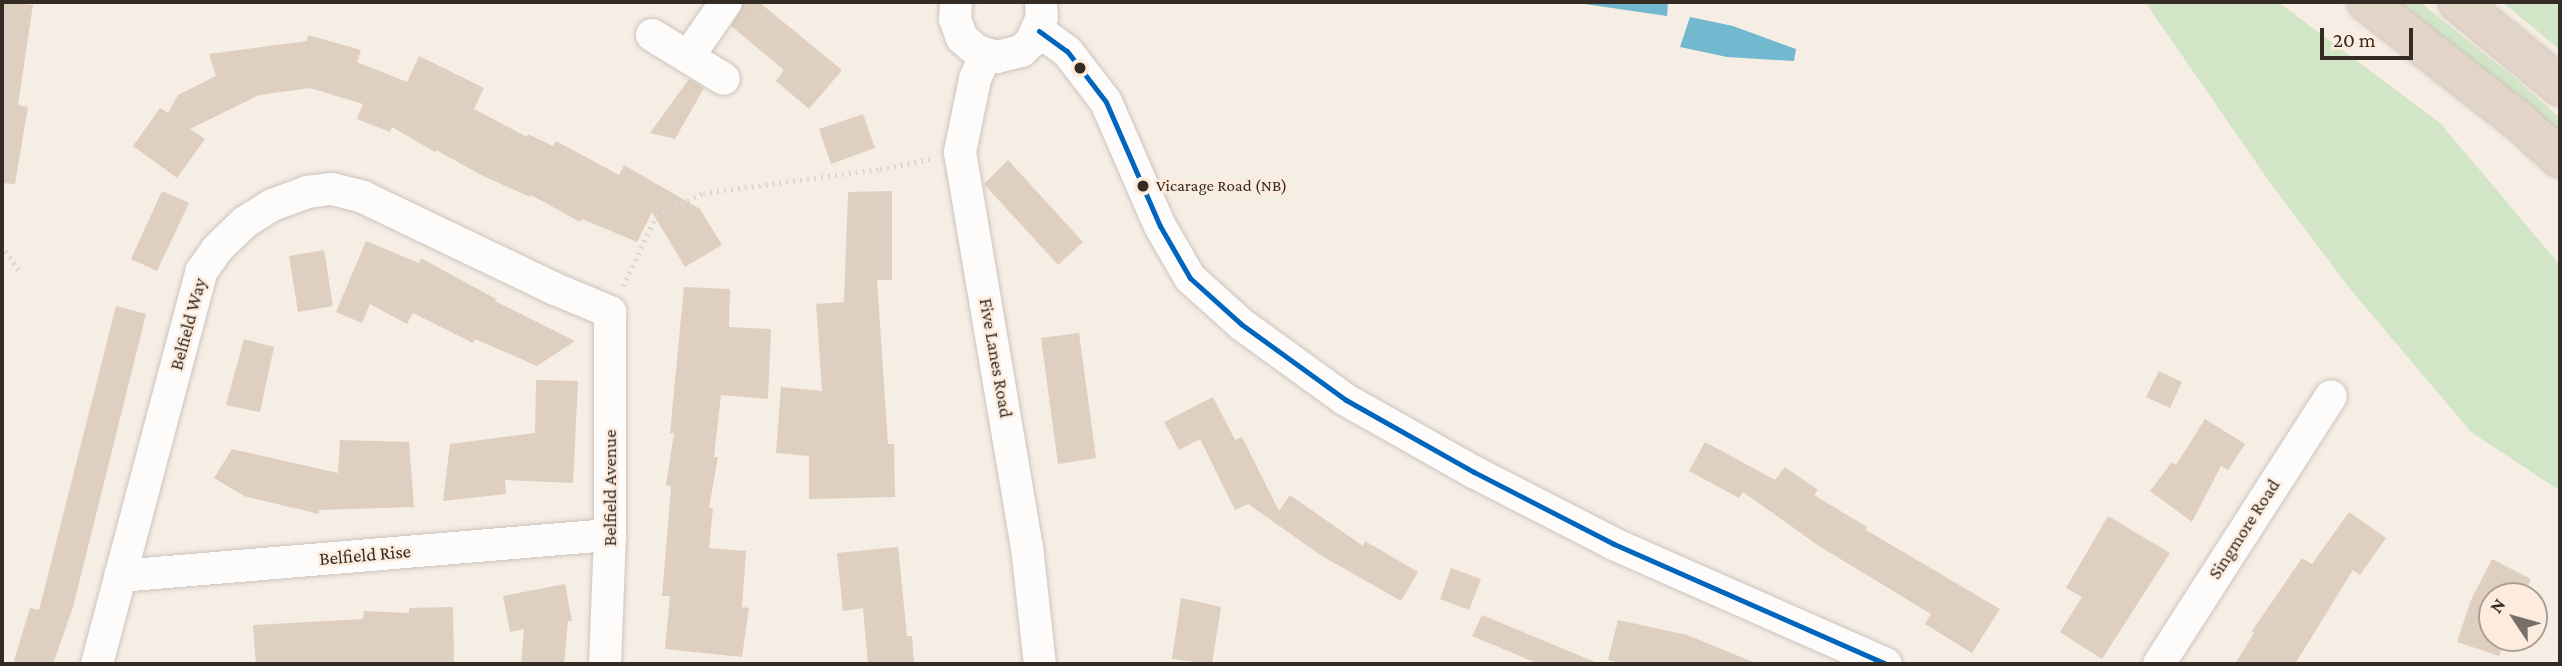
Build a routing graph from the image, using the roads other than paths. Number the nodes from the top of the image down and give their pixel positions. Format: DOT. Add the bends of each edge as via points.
graph roads {
  1 [pos="726,2"];
  2 [pos="956,2"];
  3 [pos="2368,2"];
  4 [pos="2458,2"];
  5 [pos="1040,16"];
  6 [pos="653,35"];
  7 [pos="986,55"];
  8 [pos="688,57"];
  9 [pos="724,79"];
  10 [pos="2560,86"];
  11 [pos="2560,158"];
  12 [pos="610,312"];
  13 [pos="2331,396"];
  14 [pos="610,535"];
  15 [pos="120,576"];
  16 [pos="97,664"];
  17 [pos="605,664"];
  18 [pos="1041,664"];
  19 [pos="1886,664"];
  20 [pos="2159,664"];
  1 -- 8 [label="street"];
  2 -- 7 [label="street" via="955,19 962,38"];
  3 -- 11 [label="highway"];
  4 -- 10 [label="highway"];
  5 -- 7 [label="street" via="1021,51"];
  5 -- 19 [label="street" via="1106,102 1160,226 1190,278 1241,324 1346,400 1474,472 1614,544"];
  6 -- 8 [label="street"];
  7 -- 18 [label="street, Five Lanes Road" via="975,79 960,152 1027,547"];
  8 -- 9 [label="street"];
  12 -- 14 [label="street, Belfield Avenue"];
  12 -- 15 [label="street, Belfield Way" via="363,197 332,189 307,192 272,205 245,222 201,272"];
  13 -- 20 [label="street, Singmore Road"];
  14 -- 15 [label="street, Belfield Rise"];
  14 -- 17 [label="street, Belfield Avenue"];
  15 -- 16 [label="street, Belfield Way"];
}
